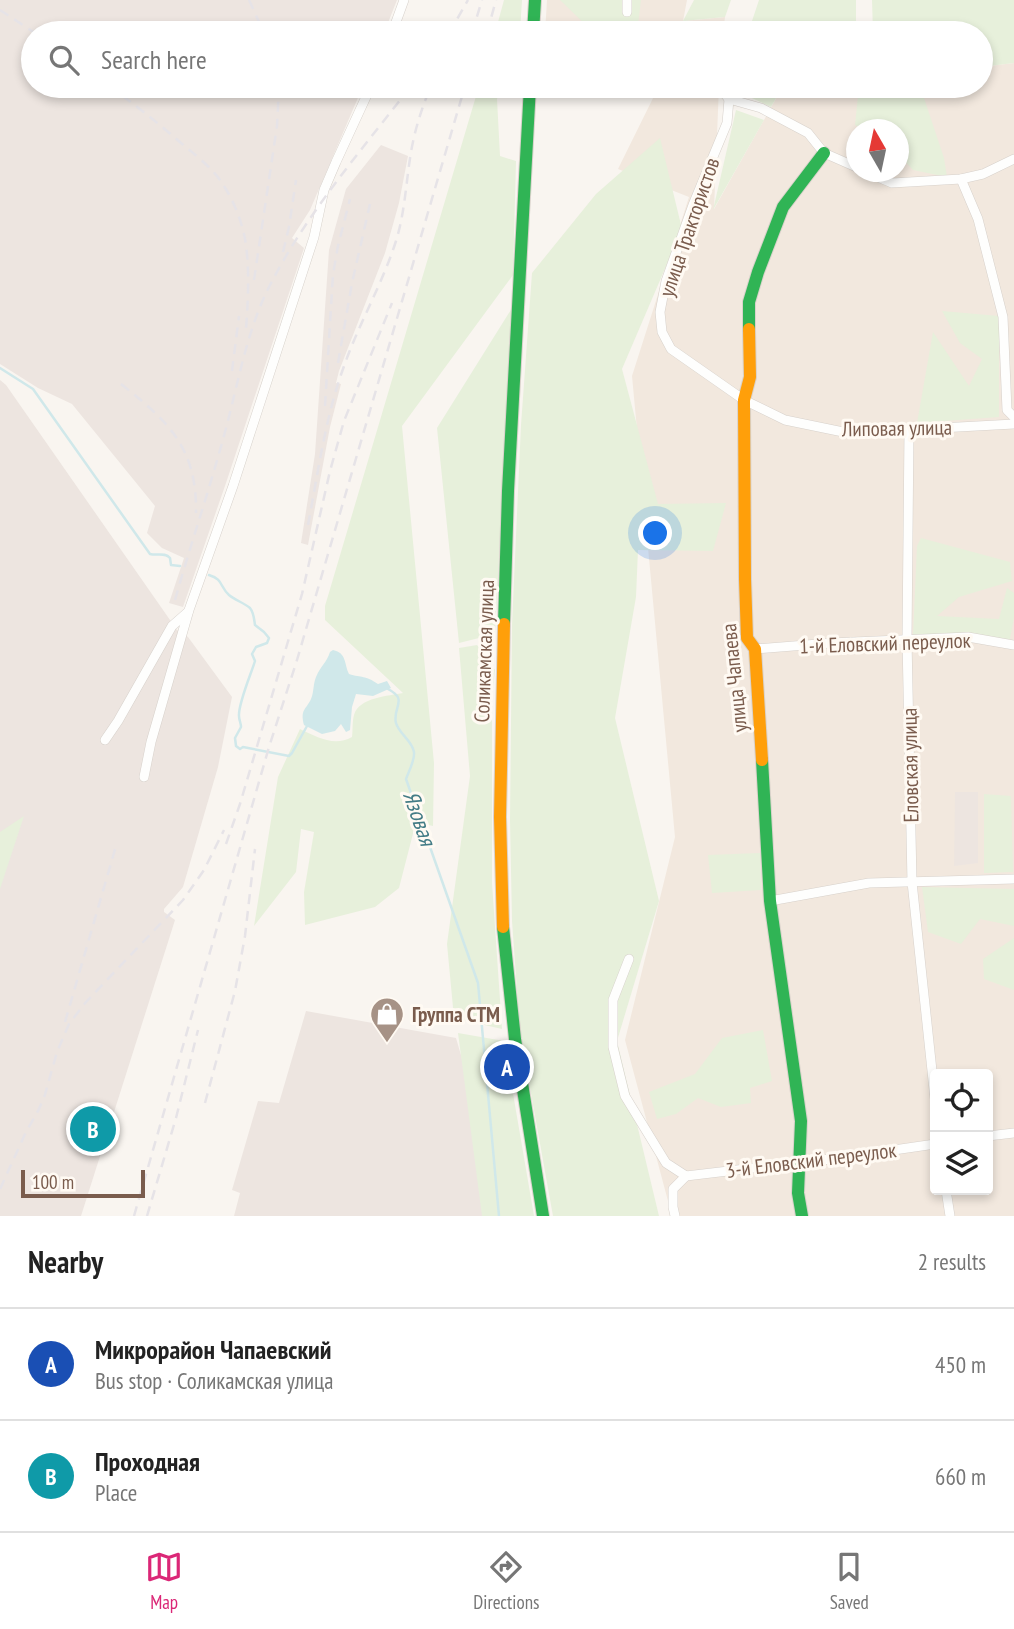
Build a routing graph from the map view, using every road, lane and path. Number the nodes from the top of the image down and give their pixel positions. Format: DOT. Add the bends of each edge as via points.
graph roads {
  1 [pos="404,0"];
  2 [pos="535,0"];
  3 [pos="627,0"];
  4 [pos="627,12"];
  5 [pos="396,21"];
  6 [pos="534,21"];
  7 [pos="365,98"];
  8 [pos="529,98"];
  9 [pos="729,99"];
  10 [pos="824,153"];
  11 [pos="1014,159"];
  12 [pos="846,163"];
  13 [pos="961,179"];
  14 [pos="890,182"];
  15 [pos="744,400"];
  16 [pos="1014,417"];
  17 [pos="1014,424"];
  18 [pos="909,430"];
  19 [pos="189,610"];
  20 [pos="907,640"];
  21 [pos="1014,645"];
  22 [pos="755,649"];
  23 [pos="105,740"];
  24 [pos="144,777"];
  25 [pos="1014,879"];
  26 [pos="912,882"];
  27 [pos="770,901"];
  28 [pos="629,959"];
  29 [pos="932,1069"];
  30 [pos="1014,1132"];
  31 [pos="993,1135"];
  32 [pos="930,1145"];
  33 [pos="800,1163"];
  34 [pos="686,1176"];
  35 [pos="947,1195"];
  36 [pos="543,1216"];
  37 [pos="675,1216"];
  38 [pos="802,1216"];
  39 [pos="950,1216"];
  1 -- 5 [label="street"];
  2 -- 6 [label="main road"];
  3 -- 4 [label="street"];
  7 -- 19 [label="street" via="324,190 310,249"];
  8 -- 36 [label="main road, Соликамская улица" via="508,491 500,817 503,930"];
  9 -- 10 [label="street" via="761,108 808,133"];
  9 -- 15 [label="street, улица Трактористов" via="727,123 666,281 660,312 662,332 671,349"];
  10 -- 12 [label="street"];
  10 -- 15 [label="main road, улица Чапаева" via="783,207 758,272 749,302 750,377"];
  11 -- 13 [label="street"];
  13 -- 14 [label="street"];
  13 -- 16 [label="street" via="978,219 1003,317 1007,410"];
  15 -- 18 [label="street, Липовая улица" via="785,420 848,433"];
  15 -- 22 [label="main road, улица Чапаева" via="747,638"];
  17 -- 18 [label="street, Липовая улица"];
  18 -- 20 [label="street, Еловская улица"];
  19 -- 23 [label="street" via="172,626"];
  19 -- 24 [label="street"];
  20 -- 21 [label="street, 1-й Еловский переулок" via="968,637"];
  20 -- 22 [label="street, 1-й Еловский переулок"];
  20 -- 26 [label="street, Еловская улица"];
  22 -- 27 [label="main road, улица Чапаева"];
  25 -- 26 [label="street"];
  26 -- 27 [label="street" via="869,883"];
  26 -- 29 [label="street, Еловская улица"];
  27 -- 33 [label="main road, улица Чапаева" via="801,1121"];
  28 -- 34 [label="street" via="613,1000 613,1047 625,1096 666,1163"];
  30 -- 31 [label="street"];
  32 -- 33 [label="street, 3-й Еловский переулок"];
  33 -- 34 [label="street, 3-й Еловский переулок"];
  33 -- 38 [label="main road, улица Чапаева"];
  34 -- 37 [label="street" via="673,1189"];
  35 -- 39 [label="street"];
}
